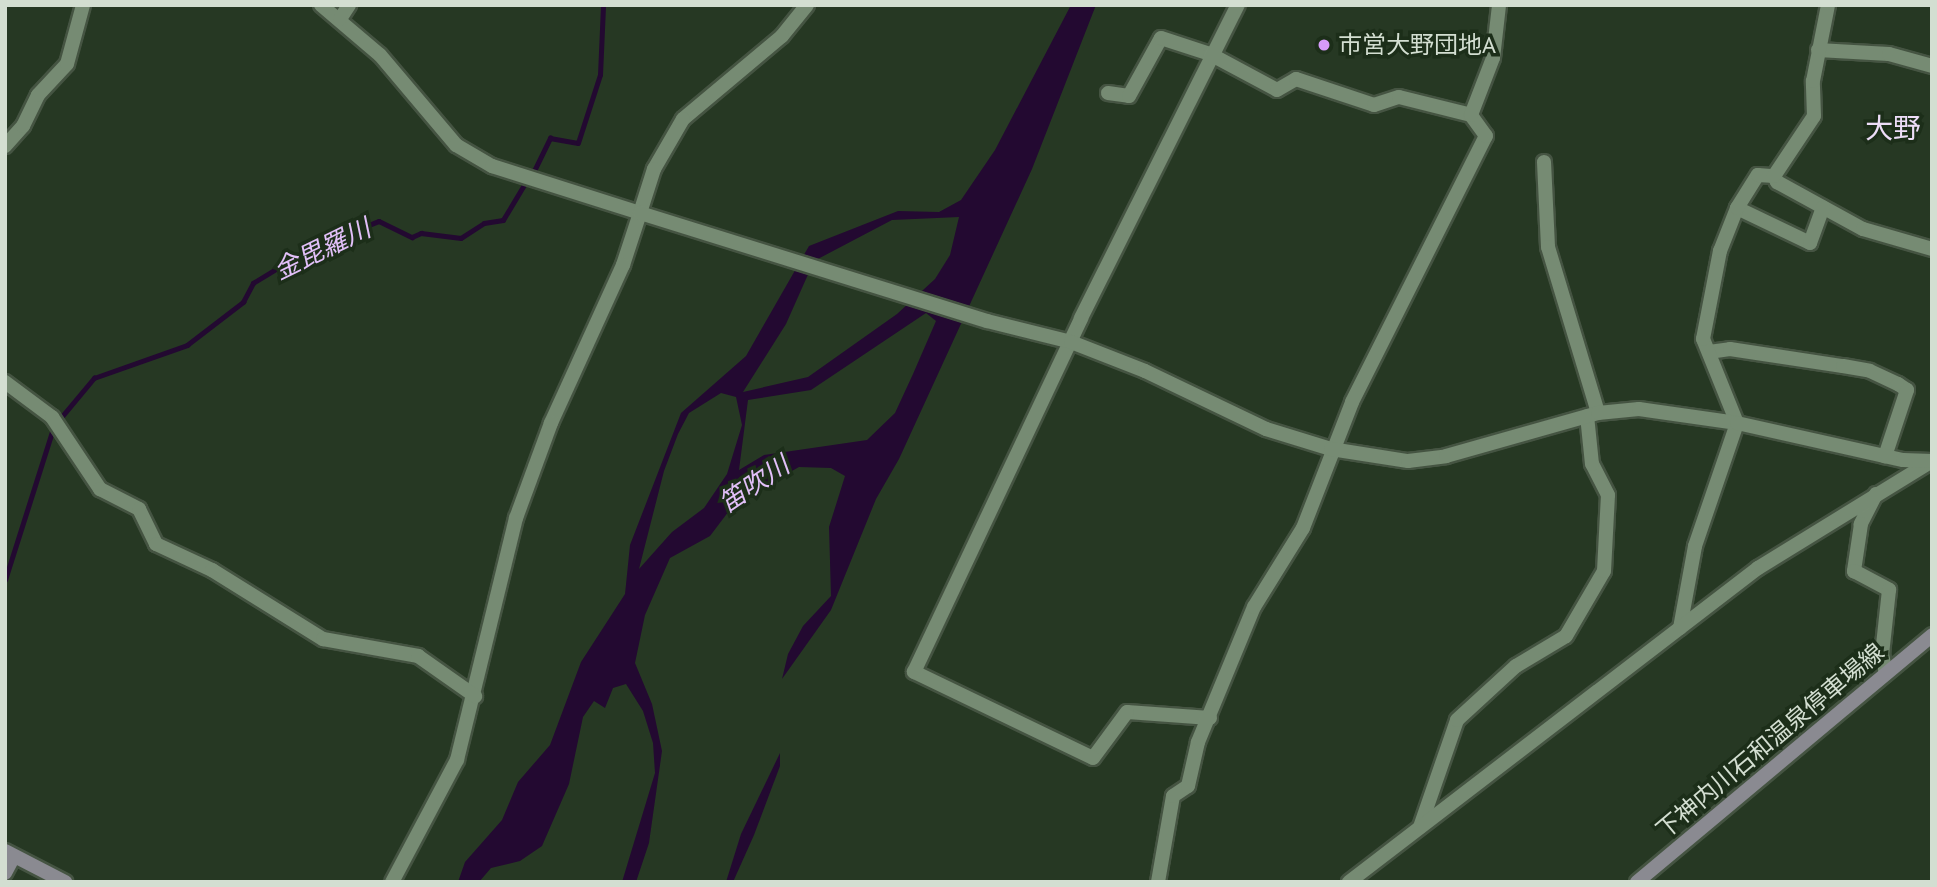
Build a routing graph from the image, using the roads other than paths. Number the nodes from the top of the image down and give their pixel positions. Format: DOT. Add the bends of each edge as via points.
graph roads {
  1 [pos="83,5"];
  2 [pos="321,5"];
  3 [pos="349,5"];
  4 [pos="807,5"];
  5 [pos="1238,5"];
  6 [pos="1499,5"];
  7 [pos="1828,5"];
  8 [pos="340,19"];
  9 [pos="1818,50"];
  10 [pos="1210,54"];
  11 [pos="1932,66"];
  12 [pos="1108,93"];
  13 [pos="1471,115"];
  14 [pos="5,146"];
  15 [pos="1544,162"];
  16 [pos="1774,176"];
  17 [pos="1823,207"];
  18 [pos="1737,208"];
  19 [pos="640,213"];
  20 [pos="1932,249"];
  21 [pos="1071,342"];
  22 [pos="1709,352"];
  23 [pos="5,382"];
  24 [pos="1592,414"];
  25 [pos="1737,424"];
  26 [pos="1331,449"];
  27 [pos="1885,456"];
  28 [pos="1931,461"];
  29 [pos="1877,493"];
  30 [pos="1681,628"];
  31 [pos="1932,635"];
  32 [pos="1885,674"];
  33 [pos="475,696"];
  34 [pos="1210,718"];
  35 [pos="1420,827"];
  36 [pos="10,853"];
  37 [pos="5,873"];
  38 [pos="65,882"];
  39 [pos="392,882"];
  40 [pos="1158,882"];
  41 [pos="1349,882"];
  42 [pos="1637,882"];
  1 -- 14 [label="street" via="66,64 38,95 23,126"];
  2 -- 8 [label="street"];
  3 -- 8 [label="street"];
  4 -- 19 [label="street" via="775,43 683,119 654,169"];
  5 -- 10 [label="street"];
  6 -- 13 [label="street" via="1493,58"];
  7 -- 9 [label="street"];
  8 -- 19 [label="street" via="380,55 456,145 492,166"];
  9 -- 11 [label="street" via="1889,54"];
  9 -- 16 [label="street" via="1814,116"];
  10 -- 12 [label="street" via="1161,38 1129,96"];
  10 -- 13 [label="street" via="1277,90 1296,79 1374,106 1399,97"];
  10 -- 21 [label="street"];
  13 -- 26 [label="street" via="1486,136"];
  15 -- 24 [label="street" via="1548,247"];
  16 -- 17 [label="street"];
  16 -- 18 [label="street" via="1758,175"];
  17 -- 18 [label="street" via="1810,243"];
  17 -- 20 [label="street" via="1863,229"];
  18 -- 22 [label="street" via="1720,251 1703,339"];
  19 -- 21 [label="street" via="987,321"];
  19 -- 33 [label="street" via="623,265 551,423 516,517"];
  21 -- 26 [label="street" via="1145,371 1266,429"];
  21 -- 34 [label="street" via="914,673 1093,758 1127,712"];
  22 -- 25 [label="street"];
  22 -- 27 [label="street" via="1730,349 1843,366 1870,371 1898,384 1907,390"];
  23 -- 33 [label="street" via="52,417 100,489 139,509 156,544 212,570 323,639 418,656"];
  24 -- 25 [label="street" via="1639,409"];
  24 -- 26 [label="street" via="1446,456 1408,461"];
  24 -- 35 [label="street" via="1592,464 1608,495 1604,571 1566,636 1516,666 1457,720"];
  25 -- 27 [label="street"];
  25 -- 30 [label="street" via="1695,545"];
  26 -- 34 [label="street" via="1303,528 1254,607"];
  27 -- 28 [label="street"];
  28 -- 29 [label="street"];
  29 -- 30 [label="street" via="1759,568"];
  29 -- 32 [label="street" via="1861,524 1854,572 1889,590 1882,654"];
  30 -- 35 [label="street"];
  31 -- 32 [label="main road, 下神内川石和温泉停車場線"];
  32 -- 42 [label="main road, 下神内川石和温泉停車場線"];
  33 -- 39 [label="street" via="457,760"];
  34 -- 40 [label="street" via="1198,742 1188,786 1173,796"];
  35 -- 41 [label="street"];
  36 -- 37 [label="main road"];
  36 -- 38 [label="main road"];
}
